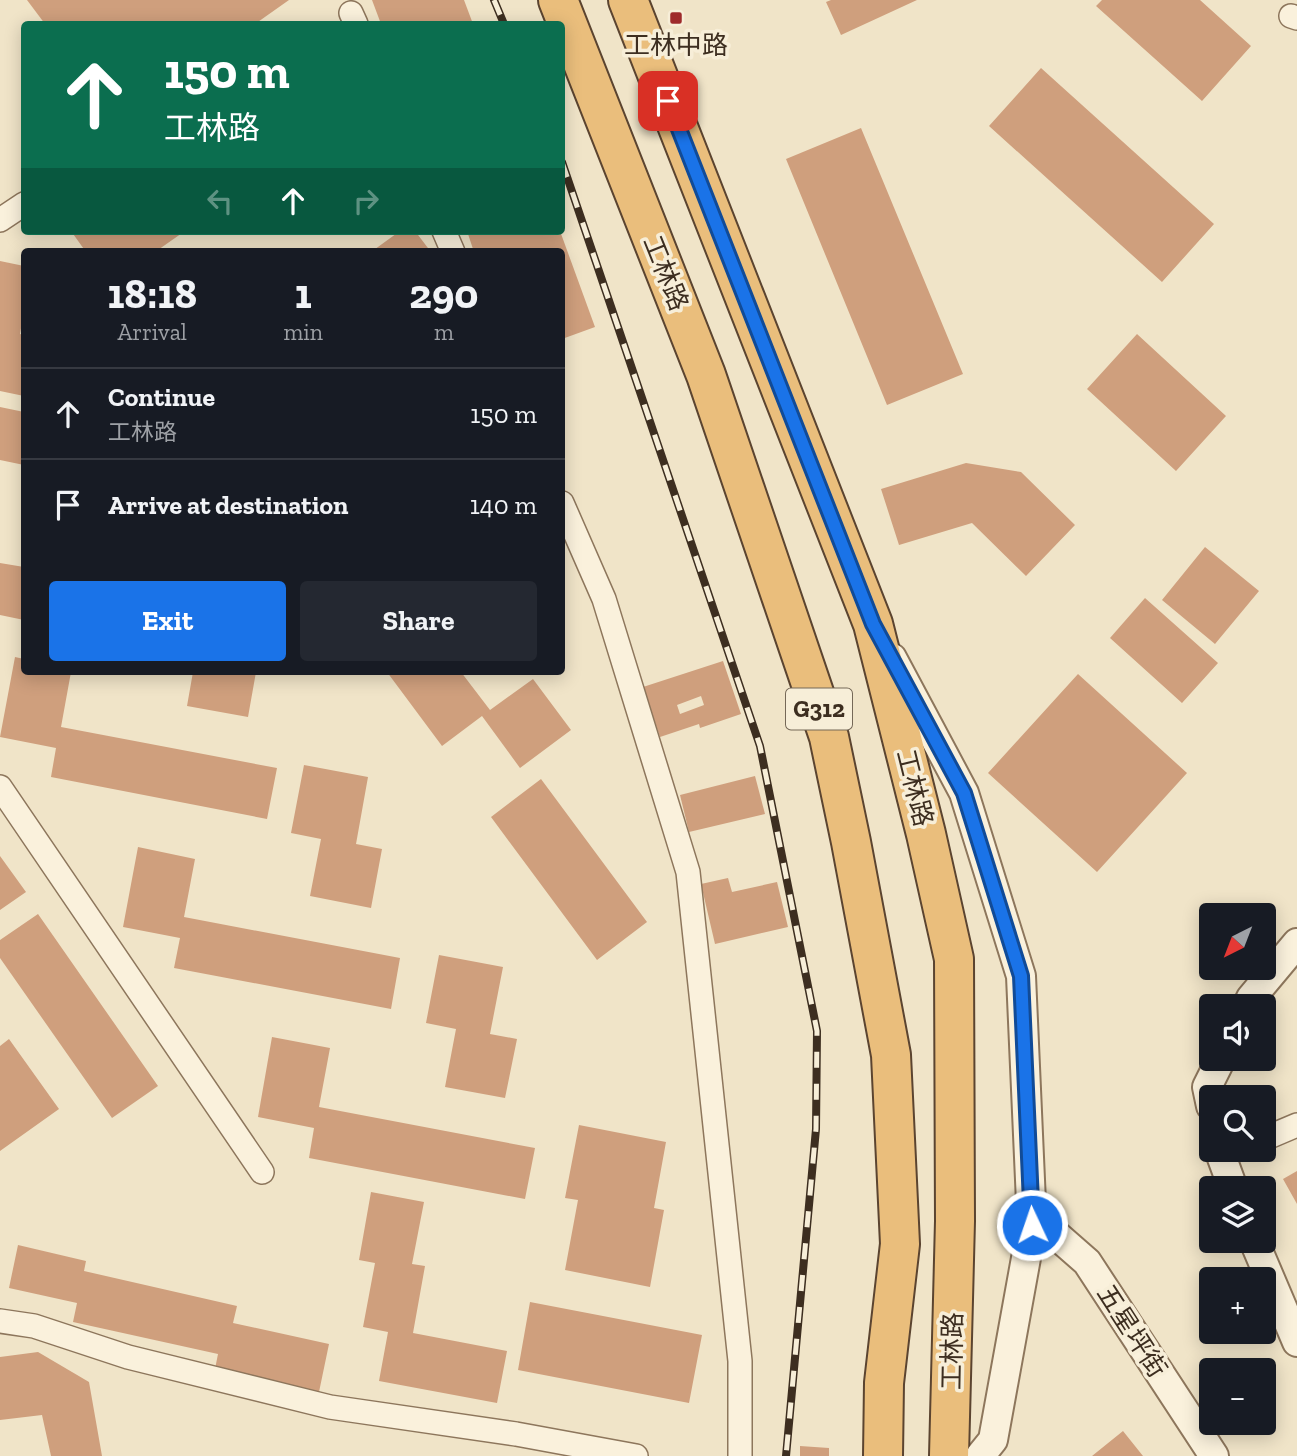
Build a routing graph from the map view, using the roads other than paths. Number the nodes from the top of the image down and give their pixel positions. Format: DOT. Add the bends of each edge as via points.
graph roads {
  1 [pos="558,0"];
  2 [pos="628,0"];
  3 [pos="21,206"];
  4 [pos="0,220"];
  5 [pos="565,510"];
  6 [pos="873,624"];
  7 [pos="0,787"];
  8 [pos="1297,943"];
  9 [pos="1254,994"];
  10 [pos="1297,1125"];
  11 [pos="1276,1134"];
  12 [pos="262,1172"];
  13 [pos="1032,1225"];
  14 [pos="1259,1253"];
  15 [pos="0,1321"];
  16 [pos="1297,1342"];
  17 [pos="636,1456"];
  18 [pos="740,1456"];
  19 [pos="883,1456"];
  20 [pos="949,1456"];
  21 [pos="980,1456"];
  22 [pos="1214,1456"];
  1 -- 19 [label="highway, 工林路 / G312" via="706,375 829,737 891,1055 900,1244 884,1383"];
  2 -- 6 [label="highway, 工林路 / G312"];
  3 -- 4 [label="street"];
  5 -- 18 [label="street" via="604,599 688,872 740,1361"];
  6 -- 13 [label="street" via="964,793 1021,976"];
  6 -- 20 [label="highway, 工林路 / G312" via="954,959 955,1221"];
  7 -- 12 [label="street"];
  8 -- 9 [label="street"];
  10 -- 11 [label="street"];
  13 -- 21 [label="street" via="993,1440"];
  13 -- 22 [label="street, 五星坪街" via="1055,1234 1087,1262"];
  14 -- 16 [label="street"];
  15 -- 17 [label="street" via="34,1326 128,1357 330,1407"];
}
